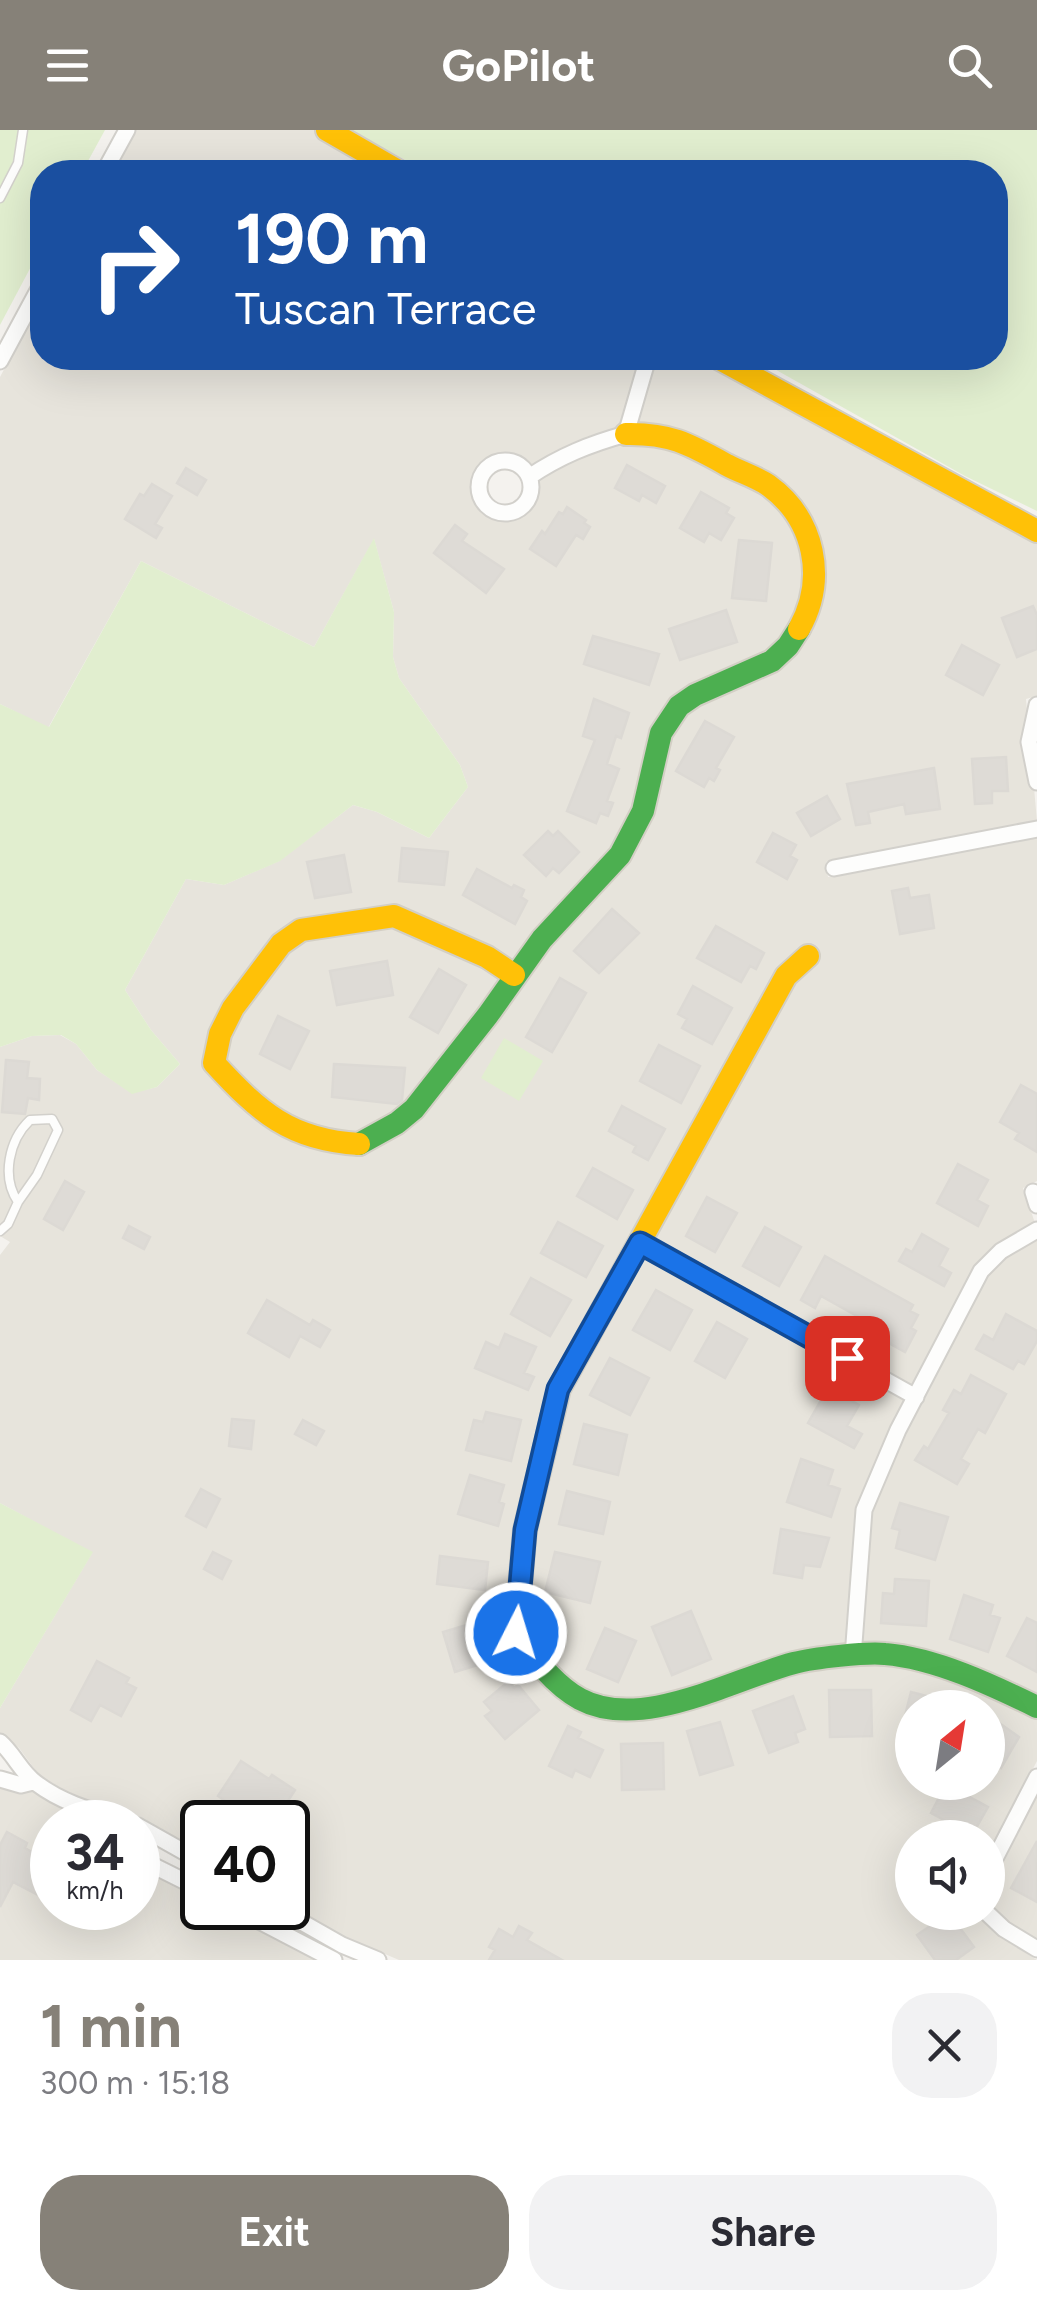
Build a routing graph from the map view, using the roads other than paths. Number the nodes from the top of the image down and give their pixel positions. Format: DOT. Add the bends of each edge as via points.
graph roads {
  1 [pos="23,130"];
  2 [pos="127,130"];
  3 [pos="328,130"];
  4 [pos="111,160"];
  5 [pos="379,160"];
  6 [pos="0,198"];
  7 [pos="30,305"];
  8 [pos="0,361"];
  9 [pos="645,370"];
  10 [pos="740,370"];
  11 [pos="626,434"];
  12 [pos="529,477"];
  13 [pos="1037,530"];
  14 [pos="1037,705"];
  15 [pos="1037,782"];
  16 [pos="1037,829"];
  17 [pos="834,868"];
  18 [pos="808,956"];
  19 [pos="514,975"];
  20 [pos="18,1202"];
  21 [pos="1037,1230"];
  22 [pos="0,1231"];
  23 [pos="640,1243"];
  24 [pos="916,1397"];
  25 [pos="852,1658"];
  26 [pos="1037,1706"];
  27 [pos="0,1742"];
  28 [pos="1037,1777"];
  29 [pos="0,1778"];
  30 [pos="33,1782"];
  31 [pos="59,1800"];
  32 [pos="1005,1839"];
  33 [pos="180,1854"];
  34 [pos="160,1869"];
  35 [pos="169,1874"];
  36 [pos="180,1879"];
  37 [pos="284,1930"];
  38 [pos="307,1930"];
  39 [pos="1005,1930"];
  40 [pos="1037,1949"];
  41 [pos="342,1956"];
  42 [pos="378,1960"];
  1 -- 6 [label="lane" via="18,163"];
  2 -- 4 [label="street"];
  3 -- 5 [label="street"];
  7 -- 8 [label="street"];
  9 -- 11 [label="street"];
  10 -- 13 [label="street"];
  11 -- 12 [label="street" via="588,444"];
  11 -- 19 [label="street" via="660,432 685,440 777,492 814,549 813,590 801,626 761,672 677,706 664,724 630,840"];
  14 -- 15 [label="street" via="1029,742"];
  16 -- 17 [label="street"];
  18 -- 23 [label="street" via="786,976"];
  19 -- 19 [label="street" via="409,1115 358,1145 306,1137 251,1103 214,1063 233,1008 281,944 302,930 394,916"];
  20 -- 20 [label="lane" via="9,1162 14,1144 30,1120 52,1119 58,1130 52,1148"];
  20 -- 22 [label="lane"];
  21 -- 24 [label="street" via="1001,1250 982,1272"];
  23 -- 24 [label="street"];
  23 -- 25 [label="street" via="558,1389 525,1530 516,1633 535,1660 580,1698 623,1712 797,1662"];
  24 -- 25 [label="street" via="864,1510"];
  25 -- 26 [label="street" via="885,1654 973,1676"];
  27 -- 30 [label="street"];
  28 -- 32 [label="street"];
  29 -- 30 [label="street"];
  30 -- 31 [label="street"];
  33 -- 35 [label="street"];
  34 -- 35 [label="street"];
  35 -- 36 [label="street"];
  37 -- 41 [label="street"];
  38 -- 41 [label="street"];
  39 -- 40 [label="street"];
  41 -- 42 [label="street"];
}
